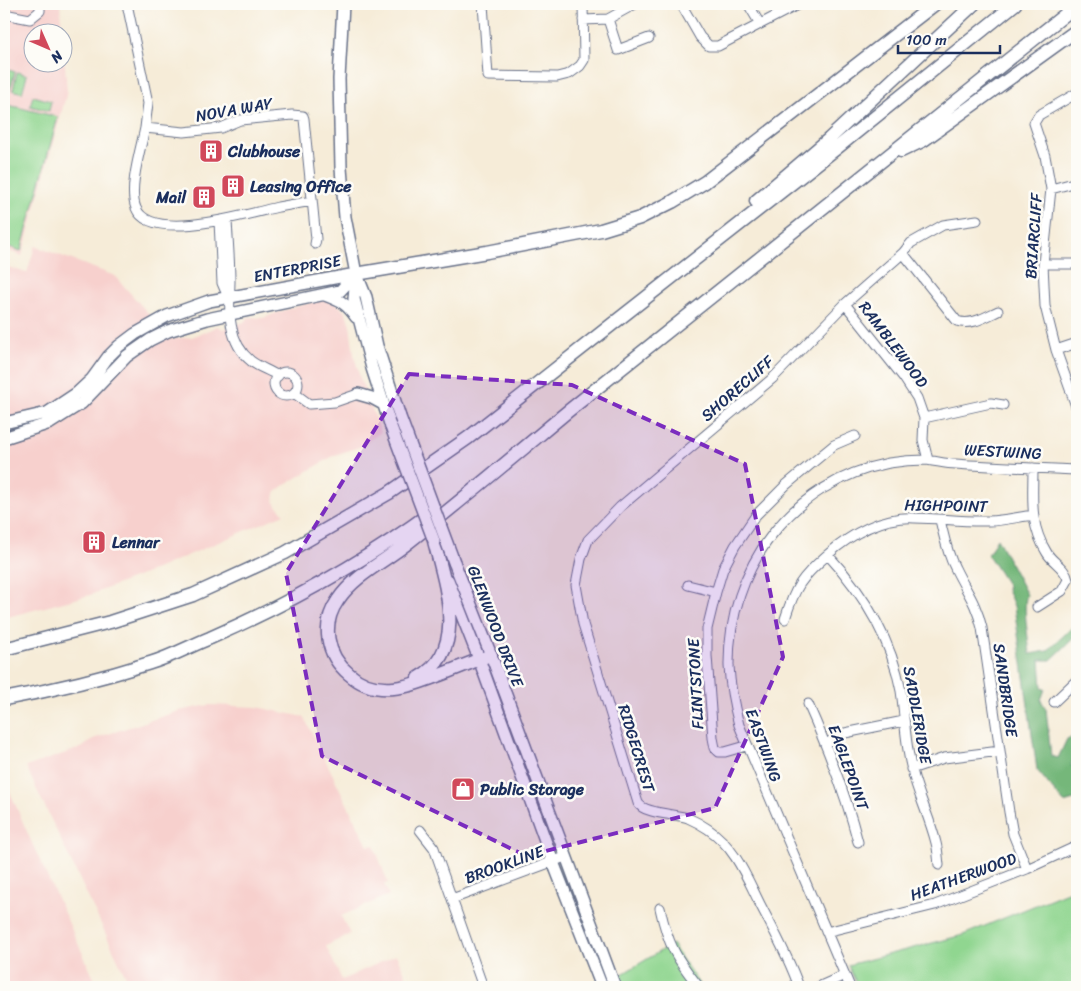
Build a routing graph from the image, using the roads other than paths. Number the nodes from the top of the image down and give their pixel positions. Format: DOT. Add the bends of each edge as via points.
graph roads {
  1 [pos="40,4"];
  2 [pos="128,4"];
  3 [pos="343,4"];
  4 [pos="484,4"];
  5 [pos="582,4"];
  6 [pos="635,4"];
  7 [pos="681,4"];
  8 [pos="748,4"];
  9 [pos="799,4"];
  10 [pos="935,4"];
  11 [pos="974,4"];
  12 [pos="1015,4"];
  13 [pos="1077,5"];
  14 [pos="4,14"];
  15 [pos="608,19"];
  16 [pos="583,20"];
  17 [pos="760,24"];
  18 [pos="1077,30"];
  19 [pos="649,38"];
  20 [pos="1077,93"];
  21 [pos="145,128"];
  22 [pos="878,162"];
  23 [pos="1077,182"];
  24 [pos="1051,188"];
  25 [pos="312,201"];
  26 [pos="977,220"];
  27 [pos="223,221"];
  28 [pos="315,244"];
  29 [pos="902,253"];
  30 [pos="1043,264"];
  31 [pos="1077,264"];
  32 [pos="356,274"];
  33 [pos="325,295"];
  34 [pos="228,298"];
  35 [pos="845,304"];
  36 [pos="998,311"];
  37 [pos="230,314"];
  38 [pos="358,321"];
  39 [pos="610,326"];
  40 [pos="1077,343"];
  41 [pos="1056,350"];
  42 [pos="278,376"];
  43 [pos="374,376"];
  44 [pos="296,390"];
  45 [pos="358,394"];
  46 [pos="383,404"];
  47 [pos="1003,405"];
  48 [pos="1077,409"];
  49 [pos="567,412"];
  50 [pos="924,418"];
  51 [pos="4,422"];
  52 [pos="855,436"];
  53 [pos="4,438"];
  54 [pos="928,460"];
  55 [pos="1033,468"];
  56 [pos="1077,470"];
  57 [pos="1033,515"];
  58 [pos="940,520"];
  59 [pos="434,541"];
  60 [pos="828,555"];
  61 [pos="447,568"];
  62 [pos="688,585"];
  63 [pos="716,592"];
  64 [pos="1037,607"];
  65 [pos="785,619"];
  66 [pos="583,624"];
  67 [pos="4,649"];
  68 [pos="485,657"];
  69 [pos="1077,680"];
  70 [pos="395,688"];
  71 [pos="4,699"];
  72 [pos="1054,702"];
  73 [pos="808,704"];
  74 [pos="904,721"];
  75 [pos="826,744"];
  76 [pos="746,746"];
  77 [pos="1000,750"];
  78 [pos="911,769"];
  79 [pos="420,830"];
  80 [pos="858,842"];
  81 [pos="1077,846"];
  82 [pos="565,858"];
  83 [pos="553,862"];
  84 [pos="939,866"];
  85 [pos="1026,869"];
  86 [pos="452,899"];
  87 [pos="660,908"];
  88 [pos="826,932"];
  89 [pos="845,975"];
  90 [pos="483,987"];
  91 [pos="602,987"];
  92 [pos="615,987"];
  93 [pos="699,987"];
  94 [pos="799,987"];
  95 [pos="818,987"];
  96 [pos="850,987"];
  1 -- 14 [label="street" via="40,11 30,20"];
  2 -- 21 [label="street" via="148,103"];
  3 -- 32 [label="main road" via="339,79 341,168 345,217"];
  4 -- 16 [label="street" via="488,76 557,77 569,74 584,60"];
  5 -- 16 [label="street"];
  6 -- 15 [label="street"];
  7 -- 17 [label="street" via="709,46 718,46"];
  8 -- 17 [label="street"];
  9 -- 17 [label="street"];
  10 -- 32 [label="highway" via="705,182 640,218 578,236"];
  11 -- 39 [label="highway" via="829,139"];
  12 -- 39 [label="highway"];
  13 -- 22 [label="highway"];
  15 -- 16 [label="street"];
  15 -- 19 [label="street" via="618,50"];
  18 -- 22 [label="highway" via="924,140"];
  20 -- 24 [label="street, BRIARCLIFF" via="1039,115 1034,123"];
  21 -- 25 [label="street, NOVA WAY" via="184,132 221,128 240,120 303,116"];
  21 -- 27 [label="street" via="134,188 135,208 140,215 166,224"];
  22 -- 49 [label="highway"];
  23 -- 24 [label="street"];
  24 -- 30 [label="street, BRIARCLIFF"];
  25 -- 27 [label="street"];
  25 -- 28 [label="street, NOVA WAY"];
  26 -- 29 [label="street, SHORECLIFF" via="943,225 911,243"];
  27 -- 34 [label="street" via="222,282"];
  29 -- 35 [label="street, SHORECLIFF"];
  29 -- 36 [label="street" via="957,321 971,322"];
  30 -- 31 [label="street"];
  30 -- 41 [label="street, BRIARCLIFF" via="1045,306"];
  32 -- 33 [label="main road, ENTERPRISE" via="340,291"];
  32 -- 34 [label="main road, ENTERPRISE"];
  32 -- 38 [label="main road" via="354,300"];
  32 -- 61 [label="main road, GLENWOOD DRIVE, bridge" via="366,296 378,346"];
  33 -- 37 [label="main road, ENTERPRISE"];
  33 -- 38 [label="main road" via="342,301"];
  34 -- 37 [label="street"];
  34 -- 51 [label="main road, ENTERPRISE" via="167,316 135,334 108,357 77,392 47,414"];
  35 -- 50 [label="street, RAMBLEWOOD" via="904,378 917,398"];
  35 -- 66 [label="street, SHORECLIFF" via="773,378 620,507 588,540 576,585"];
  37 -- 42 [label="street" via="239,349 251,361"];
  37 -- 53 [label="main road, ENTERPRISE" via="168,331 150,340 127,356 82,403 50,423"];
  38 -- 43 [label="main road"];
  39 -- 67 [label="highway" via="468,438 413,477 285,553 193,595 110,622"];
  40 -- 41 [label="street"];
  41 -- 48 [label="street, BRIARCLIFF"];
  42 -- 44 [label="street" via="287,372 293,374 298,379"];
  42 -- 44 [label="street" via="275,381 277,391 286,396"];
  43 -- 45 [label="main road"];
  43 -- 46 [label="main road"];
  44 -- 45 [label="street" via="314,403 335,402"];
  45 -- 46 [label="main road"];
  46 -- 59 [label="main road, bridge"];
  47 -- 50 [label="street" via="991,402"];
  49 -- 70 [label="highway" via="404,546 350,585 338,600 331,612 327,632 335,659 357,681 370,687"];
  49 -- 71 [label="highway" via="398,537 298,596 152,663 46,692"];
  50 -- 54 [label="street, RAMBLEWOOD" via="923,440"];
  52 -- 63 [label="street, FLINTSTONE" via="829,450 756,515 735,546"];
  54 -- 55 [label="street, WESTWING"];
  54 -- 76 [label="street, EASTWING" via="871,467 833,482 806,500 770,537 748,575 731,640 729,666 733,703"];
  55 -- 56 [label="street, WESTWING"];
  55 -- 57 [label="street"];
  57 -- 58 [label="street, HIGHPOINT" via="989,522"];
  57 -- 64 [label="street" via="1041,543 1065,571 1068,580 1062,591"];
  58 -- 60 [label="street, HIGHPOINT" via="913,517 887,521 864,529"];
  58 -- 77 [label="street, SANDBRIDGE" via="947,549 978,611"];
  59 -- 61 [label="highway"];
  60 -- 65 [label="street, HIGHPOINT" via="796,588"];
  60 -- 74 [label="street, SADDLERIDGE" via="862,595 883,634 901,691"];
  61 -- 68 [label="main road, GLENWOOD DRIVE"];
  61 -- 70 [label="highway" via="449,636 445,650 430,671"];
  62 -- 63 [label="street"];
  63 -- 76 [label="street, FLINTSTONE" via="707,647 713,738 719,752"];
  66 -- 94 [label="street, RIDGECREST" via="638,803 643,808 694,821 728,846 782,946"];
  68 -- 70 [label="highway" via="410,686"];
  68 -- 82 [label="main road, GLENWOOD DRIVE"];
  68 -- 83 [label="main road, GLENWOOD DRIVE"];
  69 -- 72 [label="street"];
  73 -- 75 [label="street, EAGLEPOINT"];
  74 -- 75 [label="street" via="845,733"];
  74 -- 78 [label="street, SADDLERIDGE"];
  75 -- 80 [label="street, EAGLEPOINT"];
  76 -- 88 [label="street, EASTWING"];
  77 -- 78 [label="street" via="944,758"];
  77 -- 85 [label="street, SANDBRIDGE" via="1013,834"];
  78 -- 84 [label="street, SADDLERIDGE" via="936,843"];
  79 -- 86 [label="street, BROOKLINE" via="434,848"];
  81 -- 85 [label="street, HEATHERWOOD"];
  82 -- 83 [label="street, BROOKLINE"];
  82 -- 92 [label="main road, GLENWOOD DRIVE"];
  83 -- 86 [label="street, BROOKLINE"];
  83 -- 91 [label="main road, GLENWOOD DRIVE"];
  85 -- 88 [label="street, HEATHERWOOD" via="935,906"];
  86 -- 90 [label="street, BROOKLINE"];
  87 -- 93 [label="street" via="673,951"];
  88 -- 89 [label="street, EASTWING"];
  89 -- 95 [label="street"];
  89 -- 96 [label="street, EASTWING"];
}
